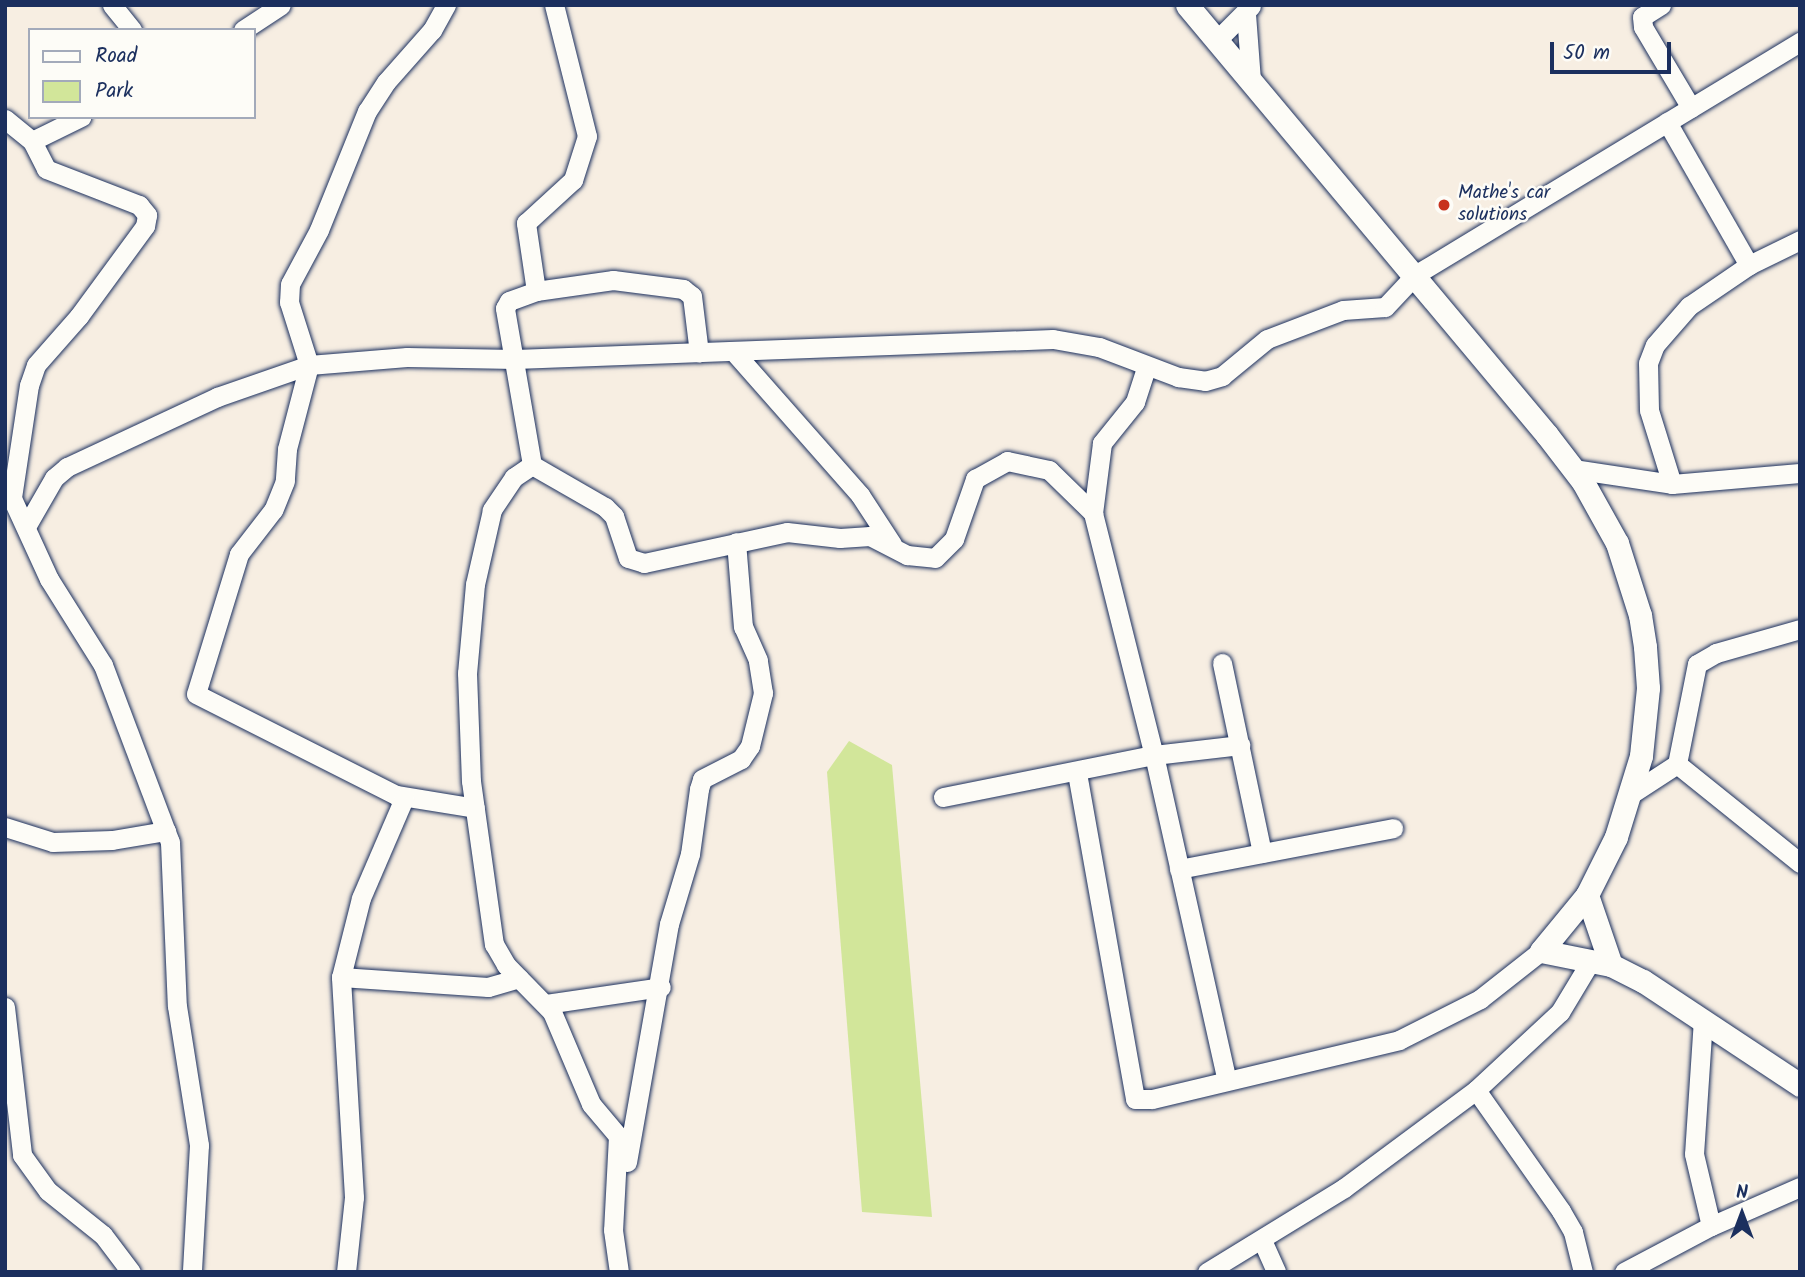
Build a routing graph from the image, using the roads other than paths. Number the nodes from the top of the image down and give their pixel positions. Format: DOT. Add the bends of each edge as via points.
graph roads {
  1 [pos="112,5"];
  2 [pos="446,5"];
  3 [pos="554,5"];
  4 [pos="1187,5"];
  5 [pos="1661,5"];
  6 [pos="269,8"];
  7 [pos="1248,10"];
  8 [pos="130,28"];
  9 [pos="245,28"];
  10 [pos="1217,40"];
  11 [pos="1800,42"];
  12 [pos="1251,80"];
  13 [pos="1691,108"];
  14 [pos="5,119"];
  15 [pos="77,119"];
  16 [pos="1667,122"];
  17 [pos="32,141"];
  18 [pos="1800,240"];
  19 [pos="1749,265"];
  20 [pos="1415,275"];
  21 [pos="536,290"];
  22 [pos="734,352"];
  23 [pos="699,353"];
  24 [pos="515,359"];
  25 [pos="309,365"];
  26 [pos="1146,368"];
  27 [pos="531,465"];
  28 [pos="1573,469"];
  29 [pos="1800,473"];
  30 [pos="1672,485"];
  31 [pos="8,492"];
  32 [pos="1093,513"];
  33 [pos="27,525"];
  34 [pos="736,542"];
  35 [pos="894,548"];
  36 [pos="1800,629"];
  37 [pos="1222,663"];
  38 [pos="1240,745"];
  39 [pos="1154,755"];
  40 [pos="1677,764"];
  41 [pos="1077,773"];
  42 [pos="1631,794"];
  43 [pos="943,797"];
  44 [pos="404,798"];
  45 [pos="475,808"];
  46 [pos="5,827"];
  47 [pos="1393,828"];
  48 [pos="166,831"];
  49 [pos="1262,853"];
  50 [pos="1800,863"];
  51 [pos="1179,869"];
  52 [pos="1587,895"];
  53 [pos="1541,951"];
  54 [pos="1600,963"];
  55 [pos="341,977"];
  56 [pos="520,978"];
  57 [pos="661,987"];
  58 [pos="546,1004"];
  59 [pos="5,1007"];
  60 [pos="1703,1019"];
  61 [pos="1226,1078"];
  62 [pos="1800,1086"];
  63 [pos="1476,1090"];
  64 [pos="1800,1187"];
  65 [pos="1711,1226"];
  66 [pos="613,1230"];
  67 [pos="1262,1240"];
  68 [pos="131,1272"];
  69 [pos="192,1272"];
  70 [pos="346,1272"];
  71 [pos="619,1272"];
  72 [pos="1207,1272"];
  73 [pos="1276,1272"];
  74 [pos="1583,1272"];
  75 [pos="1625,1272"];
  1 -- 8 [label="street"];
  2 -- 25 [label="street" via="432,30 367,111 318,230 290,284 289,302"];
  3 -- 21 [label="street" via="587,136 573,180 526,223"];
  4 -- 10 [label="street"];
  5 -- 13 [label="street" via="1642,17 1643,27"];
  6 -- 9 [label="street"];
  7 -- 10 [label="street"];
  7 -- 12 [label="street"];
  10 -- 12 [label="street"];
  11 -- 13 [label="street"];
  12 -- 20 [label="street"];
  13 -- 16 [label="street"];
  14 -- 17 [label="street"];
  15 -- 17 [label="street"];
  16 -- 19 [label="street"];
  16 -- 20 [label="street"];
  17 -- 31 [label="street" via="46,169 139,205 147,215 145,226 79,316 36,365"];
  18 -- 19 [label="street"];
  19 -- 30 [label="street" via="1689,306 1655,345 1648,363 1650,410"];
  20 -- 26 [label="street" via="1385,307 1343,310 1266,339 1222,376 1205,380"];
  20 -- 28 [label="street"];
  21 -- 23 [label="street" via="613,280 683,289 692,296"];
  21 -- 24 [label="street" via="509,301 505,308"];
  22 -- 23 [label="street"];
  22 -- 26 [label="street" via="1053,339 1100,347"];
  22 -- 35 [label="street" via="860,495"];
  23 -- 24 [label="street"];
  24 -- 25 [label="street" via="407,357"];
  24 -- 27 [label="street"];
  25 -- 33 [label="street" via="217,397 67,467 54,478"];
  25 -- 44 [label="street" via="287,449 281,496 239,554 196,694"];
  26 -- 32 [label="street" via="1135,402 1102,443"];
  27 -- 34 [label="street" via="605,507 614,516 628,558 634,562"];
  27 -- 45 [label="street" via="514,477 492,510 475,584 467,673"];
  28 -- 30 [label="street"];
  28 -- 42 [label="street" via="1617,543 1640,615 1647,724"];
  29 -- 30 [label="street"];
  31 -- 33 [label="street"];
  32 -- 35 [label="street" via="1049,470 1007,461 975,479 948,550 935,558 919,559"];
  32 -- 39 [label="street"];
  33 -- 48 [label="street" via="49,579 103,666"];
  34 -- 35 [label="street" via="787,532 870,536"];
  34 -- 57 [label="street" via="743,627 758,660 763,693 745,752 702,779 691,854 669,924"];
  36 -- 40 [label="street" via="1704,657 1697,664"];
  37 -- 38 [label="street"];
  38 -- 39 [label="street"];
  38 -- 49 [label="street"];
  39 -- 41 [label="street"];
  39 -- 51 [label="street"];
  40 -- 42 [label="street"];
  40 -- 50 [label="street"];
  41 -- 43 [label="street"];
  41 -- 61 [label="street" via="1135,1099 1152,1099"];
  42 -- 52 [label="street"];
  44 -- 45 [label="street"];
  44 -- 55 [label="street" via="361,898"];
  45 -- 56 [label="street" via="495,944"];
  46 -- 48 [label="street" via="53,842 113,840"];
  47 -- 49 [label="street"];
  48 -- 69 [label="street" via="177,1006 199,1145"];
  49 -- 51 [label="street"];
  51 -- 61 [label="street"];
  52 -- 53 [label="street"];
  52 -- 54 [label="street"];
  53 -- 54 [label="street"];
  53 -- 61 [label="street" via="1480,999 1399,1040"];
  54 -- 60 [label="street"];
  54 -- 63 [label="street" via="1560,1012"];
  55 -- 56 [label="street" via="488,986"];
  55 -- 70 [label="street" via="354,1197"];
  56 -- 58 [label="street"];
  57 -- 58 [label="street"];
  57 -- 66 [label="street"];
  58 -- 66 [label="street" via="591,1104 618,1136"];
  59 -- 68 [label="street" via="22,1155 48,1191 103,1236"];
  60 -- 62 [label="street"];
  60 -- 65 [label="street" via="1694,1154"];
  63 -- 67 [label="street" via="1344,1188"];
  63 -- 74 [label="street" via="1561,1211 1573,1232"];
  64 -- 65 [label="street"];
  65 -- 75 [label="street"];
  66 -- 71 [label="street"];
  67 -- 72 [label="street"];
  67 -- 73 [label="street"];
}
